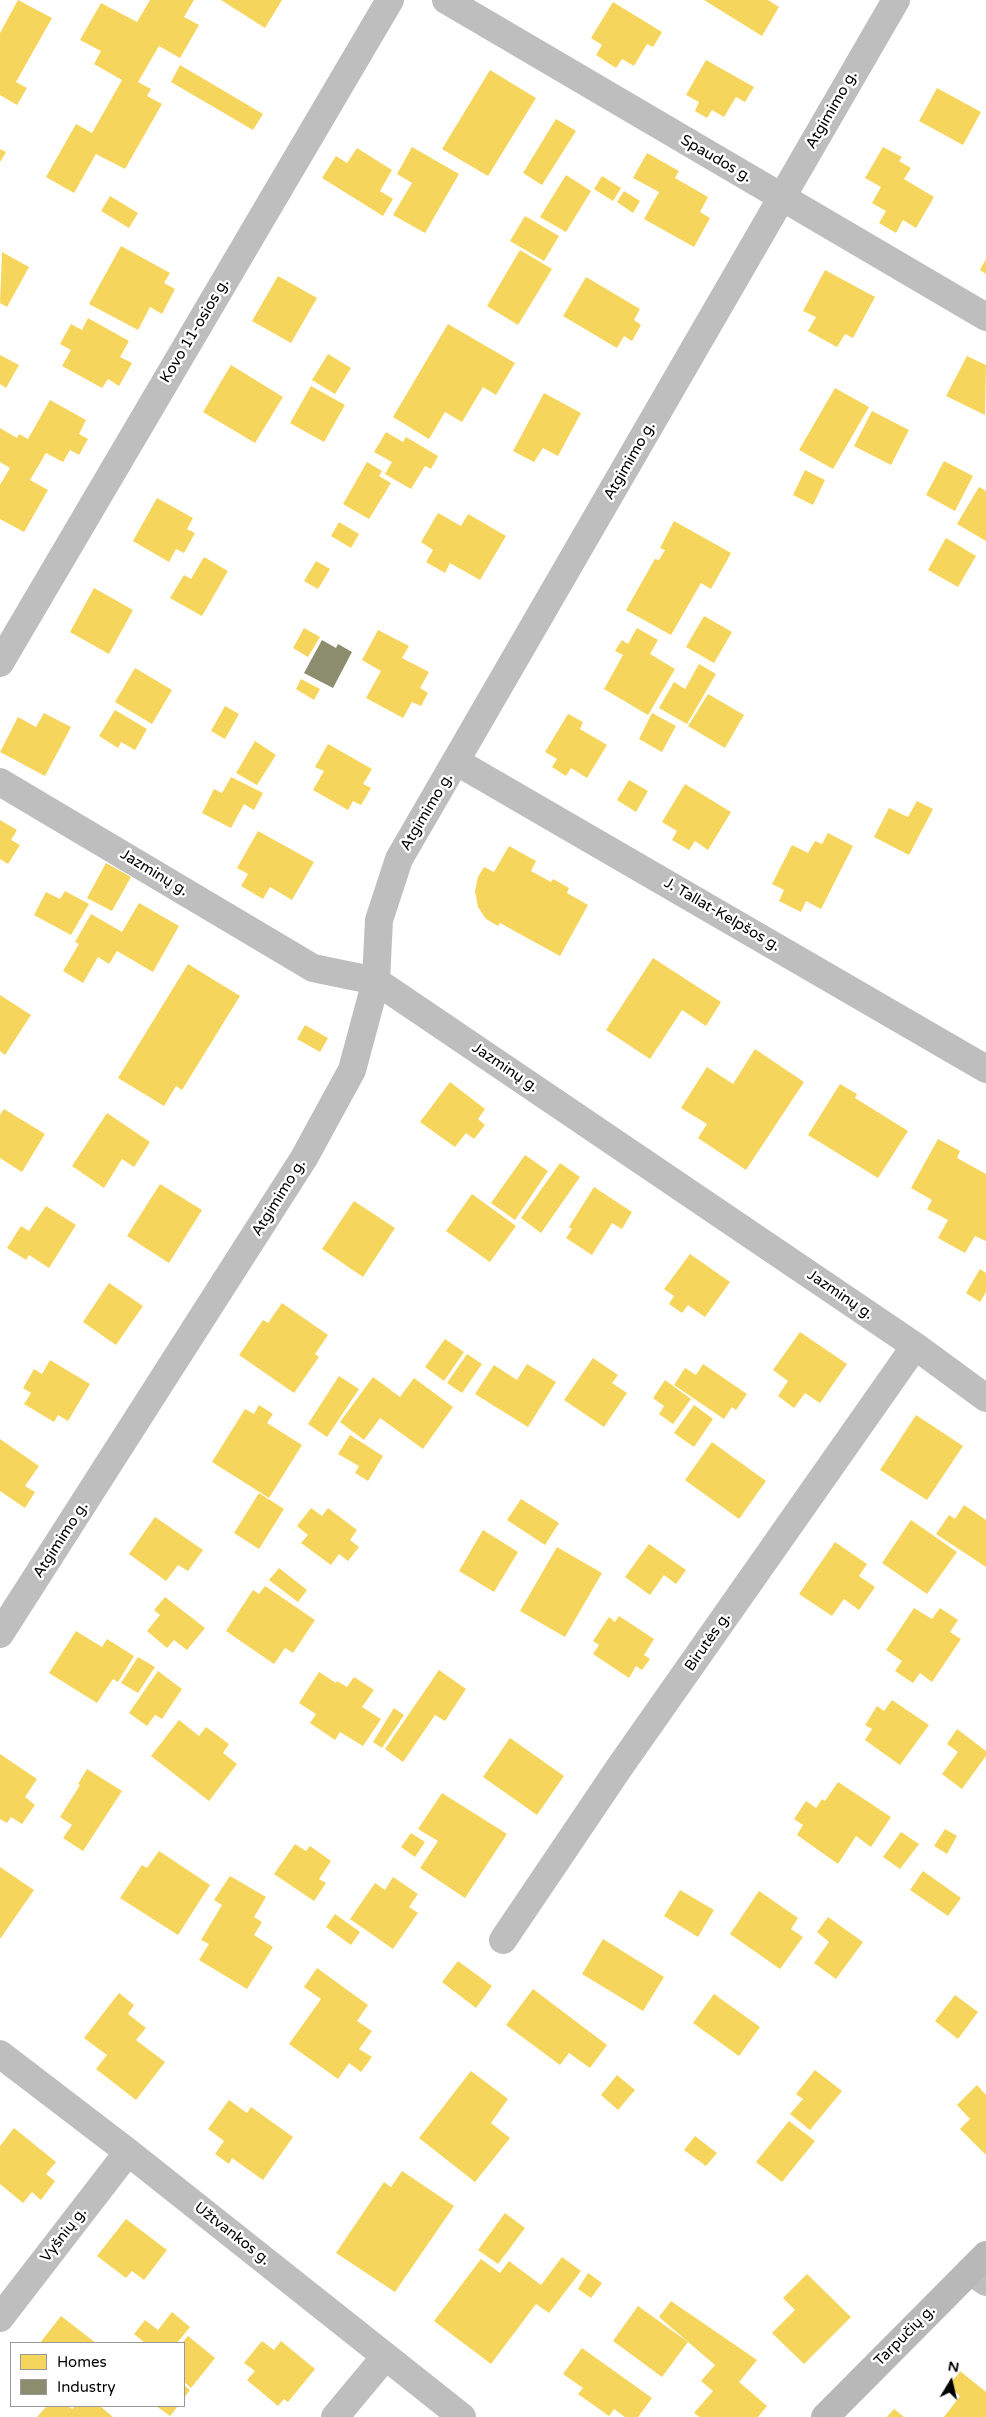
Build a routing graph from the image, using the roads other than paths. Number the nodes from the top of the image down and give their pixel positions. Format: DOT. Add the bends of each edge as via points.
graph roads {
  1 [pos="390,0"];
  2 [pos="446,0"];
  3 [pos="896,0"];
  4 [pos="781,197"];
  5 [pos="986,317"];
  6 [pos="0,663"];
  7 [pos="457,762"];
  8 [pos="0,782"];
  9 [pos="376,981"];
  10 [pos="986,1069"];
  11 [pos="915,1346"];
  12 [pos="986,1398"];
  13 [pos="0,1634"];
  14 [pos="503,1940"];
  15 [pos="0,2054"];
  16 [pos="128,2152"];
  17 [pos="980,2269"];
  18 [pos="0,2318"];
  19 [pos="385,2357"];
  20 [pos="335,2417"];
  21 [pos="462,2417"];
  22 [pos="825,2417"];
  1 -- 6 [label="street, Kovo 11-osios g."];
  2 -- 4 [label="street, Spaudos g."];
  3 -- 4 [label="street, Atgimimo g."];
  4 -- 5 [label="street, Spaudos g."];
  4 -- 7 [label="street, Atgimimo g."];
  7 -- 9 [label="street, Atgimimo g." via="399,859 379,920"];
  7 -- 10 [label="street, J. Tallat-Kelpšos g."];
  8 -- 9 [label="street, Jazminų g." via="313,968"];
  9 -- 11 [label="street, Jazminų g."];
  9 -- 13 [label="street, Atgimimo g." via="352,1070 304,1158"];
  11 -- 12 [label="street, Jazminų g."];
  11 -- 14 [label="street, Birutės g." via="619,1768"];
  15 -- 16 [label="street, Užtvankos g."];
  16 -- 18 [label="street, Vyšnių g."];
  16 -- 19 [label="street, Užtvankos g."];
  17 -- 22 [label="main road, Tarpučių g."];
  19 -- 20 [label="street"];
  19 -- 21 [label="street, Užtvankos g."];
}
